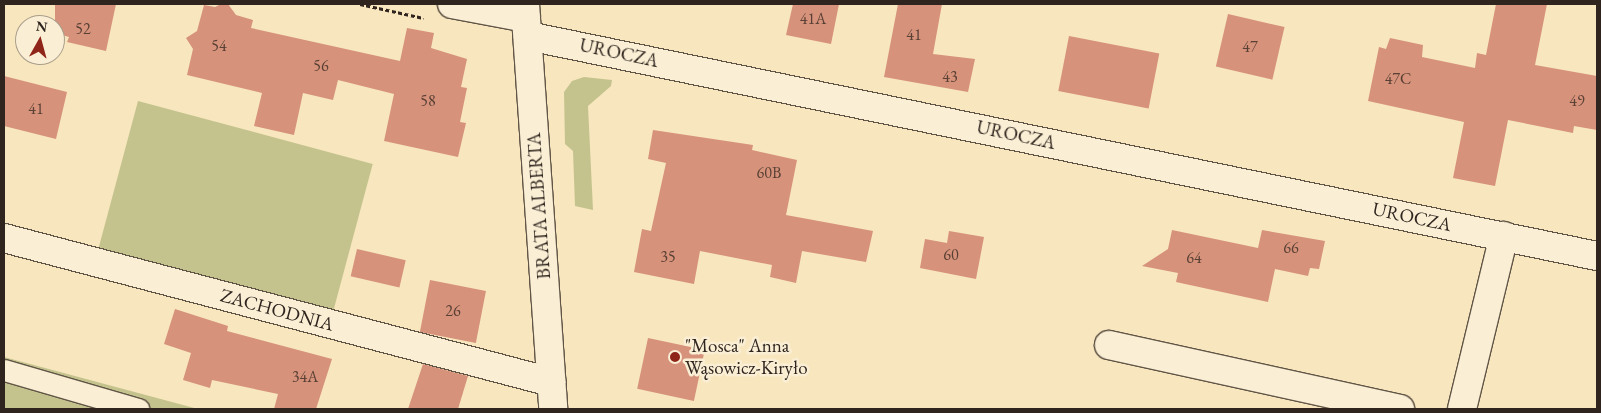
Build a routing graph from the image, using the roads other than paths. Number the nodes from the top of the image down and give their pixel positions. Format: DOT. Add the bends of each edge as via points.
graph roads {
  1 [pos="452,4"];
  2 [pos="526,19"];
  3 [pos="1504,236"];
  4 [pos="4,238"];
  5 [pos="1597,256"];
  6 [pos="1109,345"];
  7 [pos="4,370"];
  8 [pos="550,382"];
  9 [pos="138,409"];
  10 [pos="553,409"];
  11 [pos="1400,409"];
  12 [pos="1462,409"];
  1 -- 2 [label="street, UROCZA"];
  2 -- 3 [label="street, UROCZA"];
  2 -- 8 [label="street, BRATA ALBERTA"];
  3 -- 5 [label="street, UROCZA"];
  3 -- 12 [label="street"];
  4 -- 8 [label="street, ZACHODNIA"];
  6 -- 11 [label="street"];
  7 -- 9 [label="lane"];
  8 -- 10 [label="street, BRATA ALBERTA"];
}
